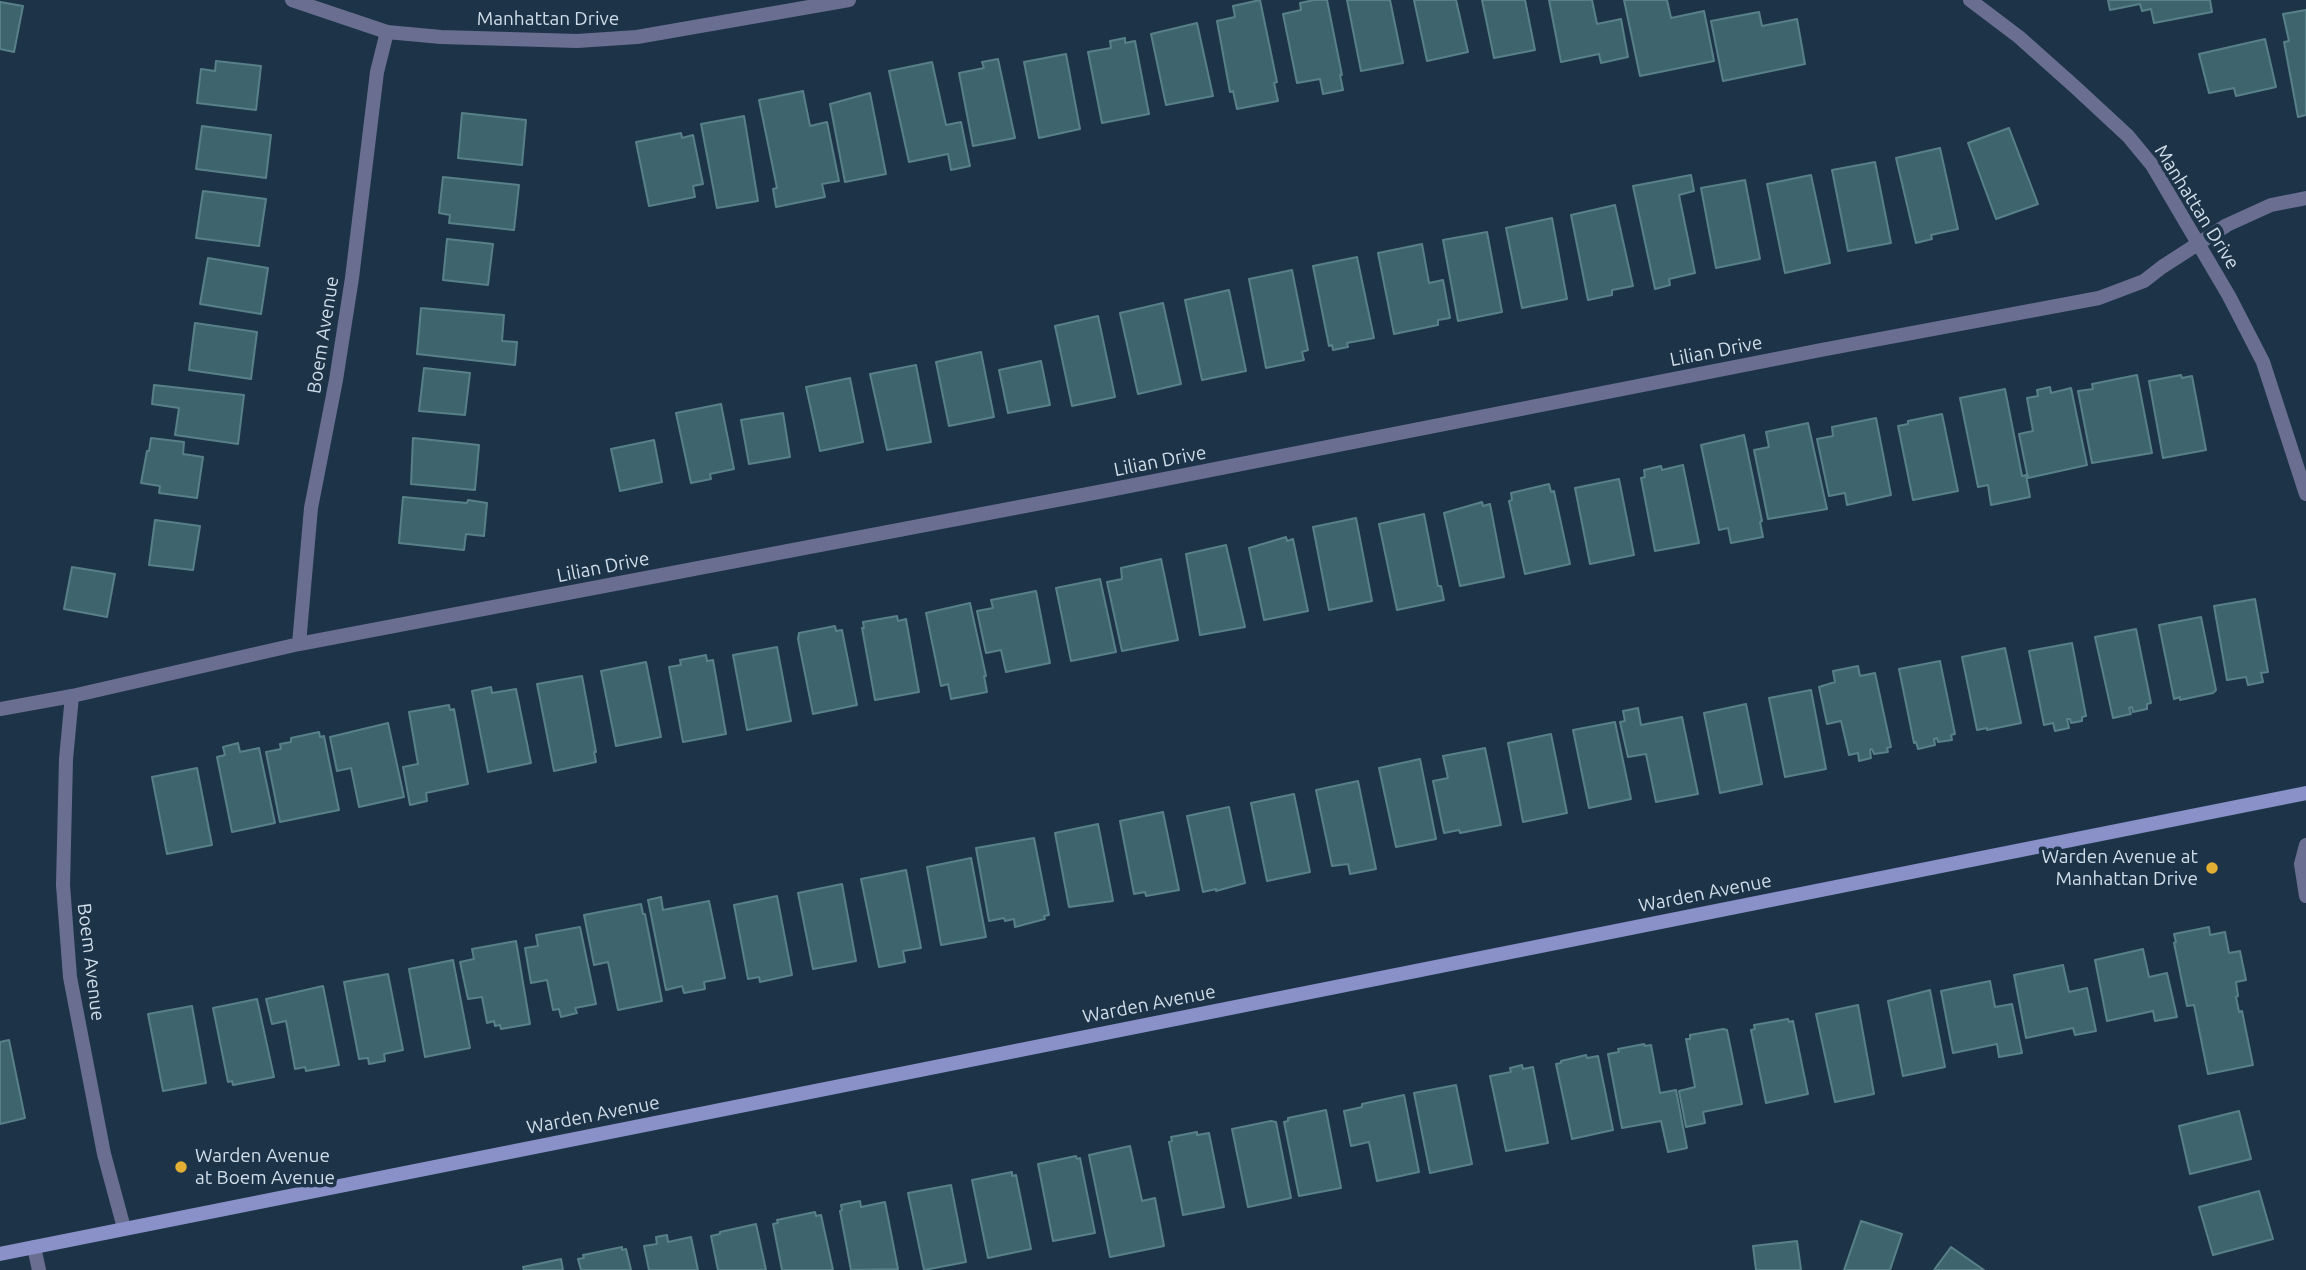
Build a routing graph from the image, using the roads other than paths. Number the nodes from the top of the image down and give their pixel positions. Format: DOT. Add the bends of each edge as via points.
graph roads {
  1 [pos="292,0"];
  2 [pos="849,0"];
  3 [pos="1970,0"];
  4 [pos="812,3"];
  5 [pos="387,32"];
  6 [pos="2306,198"];
  7 [pos="2197,243"];
  8 [pos="2306,494"];
  9 [pos="299,644"];
  10 [pos="72,696"];
  11 [pos="0,709"];
  12 [pos="2306,793"];
  13 [pos="2306,845"];
  14 [pos="2306,896"];
  15 [pos="124,1228"];
  16 [pos="34,1247"];
  17 [pos="0,1254"];
  18 [pos="39,1270"];
  1 -- 5 [label="street, Manhattan Drive"];
  2 -- 4 [label="street, Manhattan Drive"];
  3 -- 7 [label="street, Manhattan Drive" via="2019,37 2128,136 2152,165"];
  4 -- 5 [label="street, Manhattan Drive" via="637,37 577,41"];
  5 -- 9 [label="street, Boem Avenue" via="377,72 338,367 311,508"];
  6 -- 7 [label="street, Lilian Drive" via="2271,205"];
  7 -- 8 [label="street, Manhattan Drive" via="2263,362"];
  7 -- 9 [label="street, Lilian Drive" via="2144,281 2099,298"];
  9 -- 10 [label="street, Lilian Drive"];
  10 -- 11 [label="street, Lilian Drive"];
  10 -- 15 [label="street, Boem Avenue" via="63,885 70,977 104,1154"];
  12 -- 15 [label="main road, Warden Avenue"];
  13 -- 14 [label="street" via="2301,864"];
  15 -- 16 [label="main road, Warden Avenue"];
  16 -- 17 [label="main road, Warden Avenue"];
  16 -- 18 [label="street"];
}
